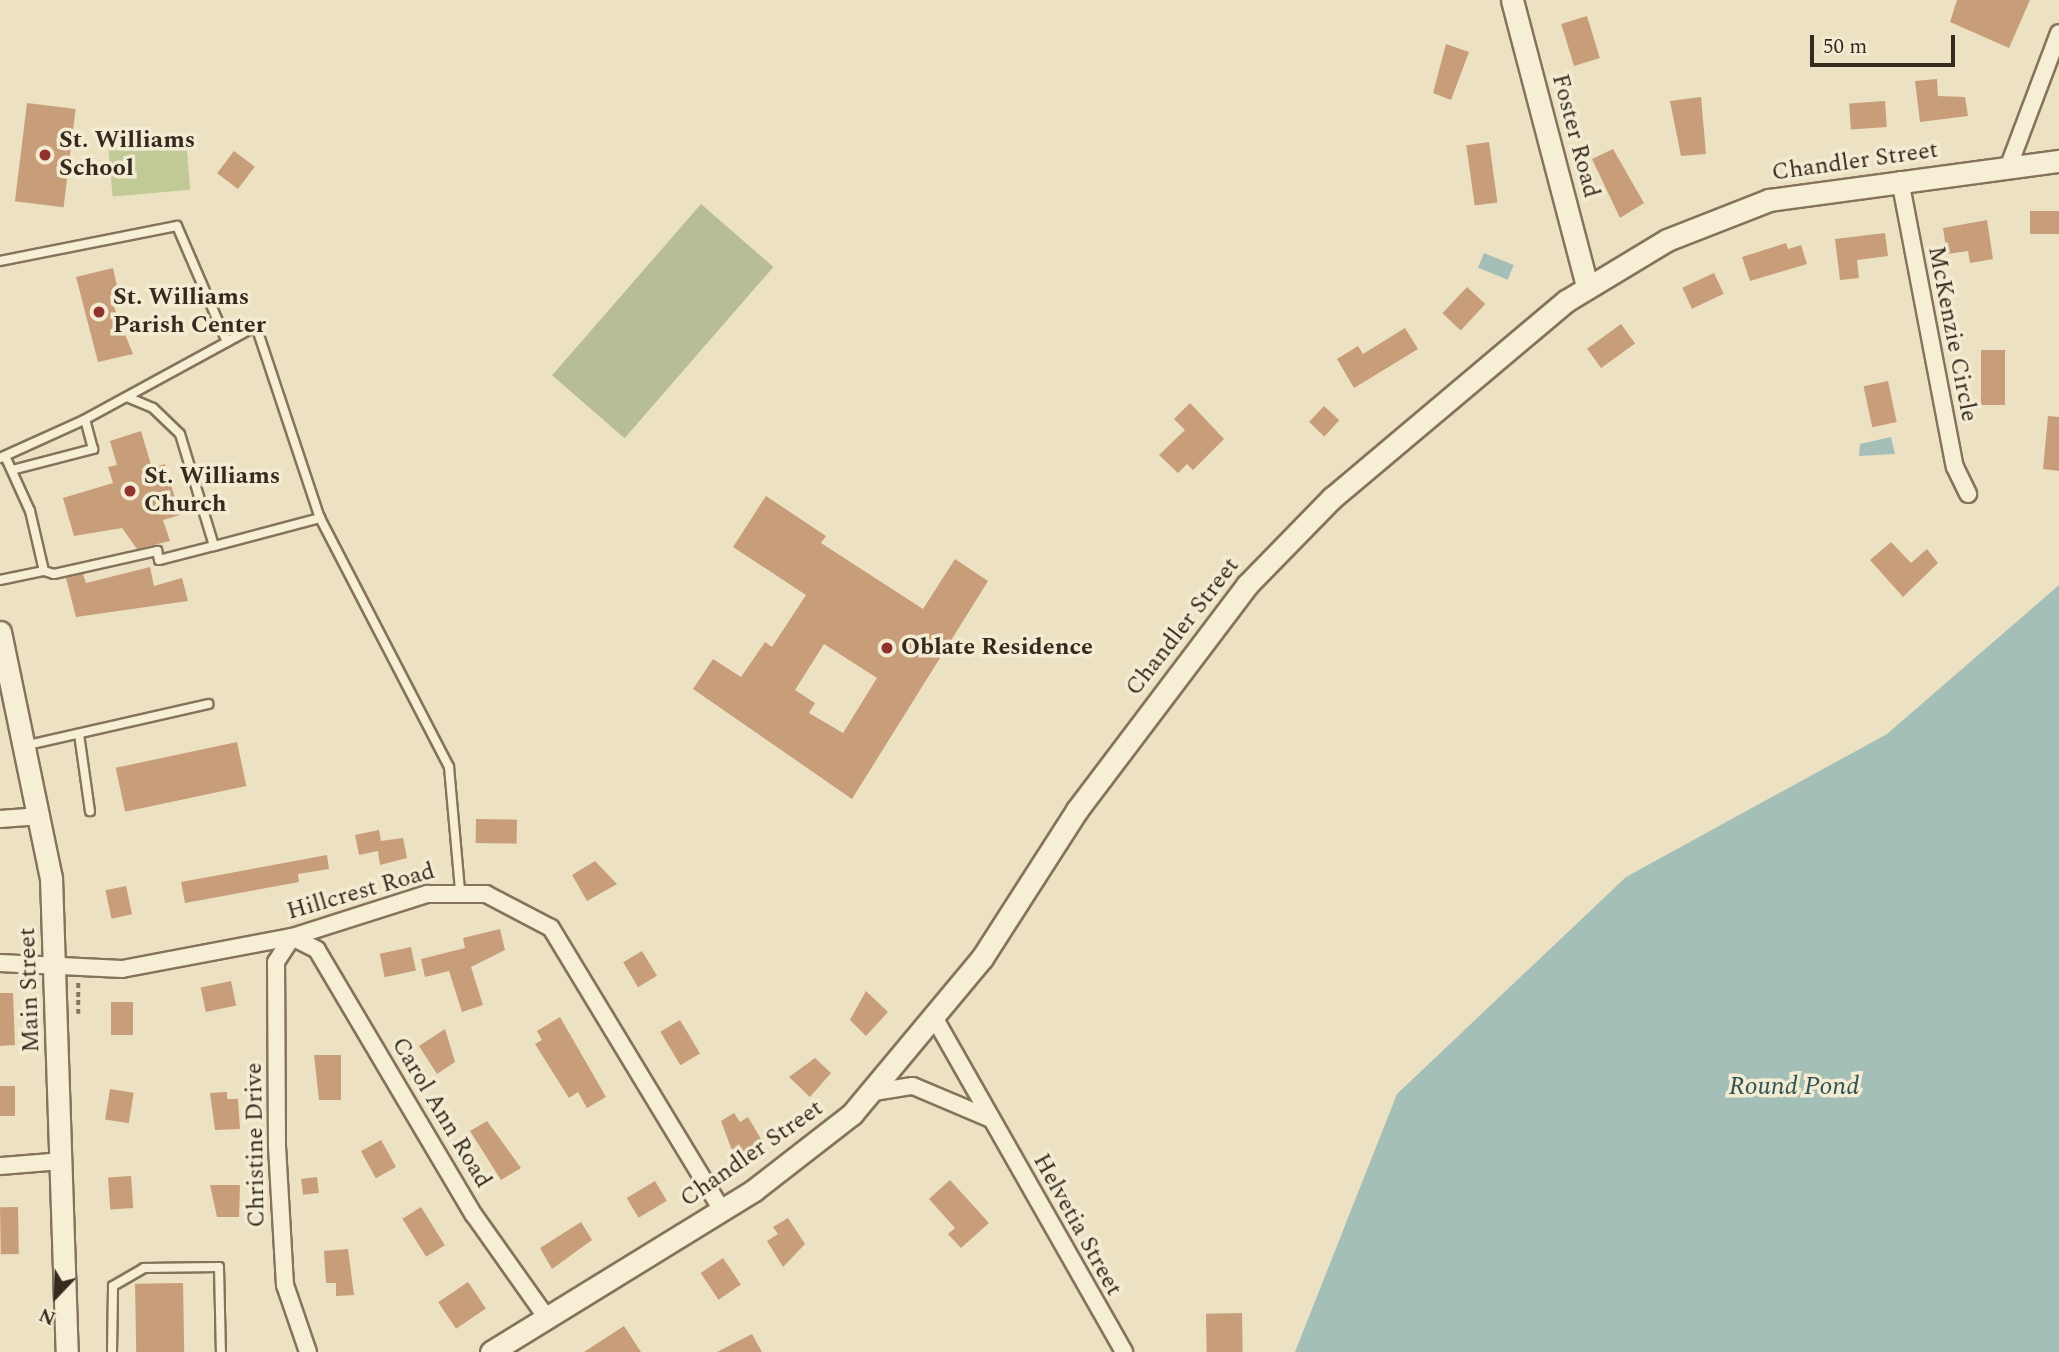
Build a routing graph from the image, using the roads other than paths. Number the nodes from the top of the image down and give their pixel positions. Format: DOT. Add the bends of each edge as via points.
graph roads {
  1 [pos="1512,0"];
  2 [pos="2059,33"];
  3 [pos="2059,161"];
  4 [pos="2008,168"];
  5 [pos="1900,180"];
  6 [pos="0,261"];
  7 [pos="1587,285"];
  8 [pos="227,342"];
  9 [pos="127,397"];
  10 [pos="85,419"];
  11 [pos="3,457"];
  12 [pos="12,470"];
  13 [pos="1968,494"];
  14 [pos="320,517"];
  15 [pos="214,545"];
  16 [pos="44,571"];
  17 [pos="0,580"];
  18 [pos="0,632"];
  19 [pos="208,704"];
  20 [pos="79,734"];
  21 [pos="28,746"];
  22 [pos="90,811"];
  23 [pos="41,817"];
  24 [pos="0,819"];
  25 [pos="460,890"];
  26 [pos="292,937"];
  27 [pos="0,963"];
  28 [pos="57,964"];
  29 [pos="935,1018"];
  30 [pos="874,1092"];
  31 [pos="991,1119"];
  32 [pos="62,1161"];
  33 [pos="0,1166"];
  34 [pos="722,1210"];
  35 [pos="547,1318"];
  36 [pos="67,1352"];
  37 [pos="112,1352"];
  38 [pos="220,1352"];
  39 [pos="308,1352"];
  40 [pos="491,1352"];
  41 [pos="1124,1352"];
  1 -- 7 [label="main road, Foster Road"];
  2 -- 4 [label="street"];
  3 -- 4 [label="main road, Chandler Street"];
  4 -- 5 [label="main road, Chandler Street"];
  5 -- 7 [label="main road, Chandler Street" via="1809,191 1737,210"];
  5 -- 13 [label="street, McKenzie Circle" via="1955,467"];
  6 -- 8 [label="lane" via="177,226"];
  7 -- 29 [label="main road, Chandler Street" via="1332,498 1247,585 1077,810 982,958"];
  8 -- 9 [label="lane"];
  8 -- 14 [label="lane" via="256,326"];
  9 -- 10 [label="lane"];
  9 -- 15 [label="lane" via="153,408 180,434"];
  10 -- 11 [label="lane"];
  10 -- 12 [label="lane" via="93,449"];
  11 -- 12 [label="lane"];
  12 -- 16 [label="lane" via="30,510"];
  14 -- 15 [label="lane"];
  14 -- 25 [label="lane" via="449,767"];
  15 -- 16 [label="lane" via="159,560 157,551 54,574"];
  16 -- 17 [label="lane"];
  18 -- 21 [label="main road, Main Street"];
  19 -- 20 [label="lane"];
  20 -- 21 [label="lane"];
  20 -- 22 [label="lane"];
  21 -- 23 [label="main road, Main Street"];
  23 -- 24 [label="street"];
  23 -- 28 [label="main road, Main Street"];
  25 -- 26 [label="street, Hillcrest Road" via="398,901"];
  25 -- 34 [label="street, Hillcrest Road" via="508,901 551,928"];
  26 -- 28 [label="street, Hillcrest Road" via="122,969"];
  26 -- 35 [label="street, Carol Ann Road" via="317,950 474,1215"];
  26 -- 39 [label="street, Christine Drive" via="276,962 277,1147 285,1284"];
  27 -- 28 [label="street, Hillcrest Road"];
  28 -- 32 [label="main road, Main Street"];
  29 -- 30 [label="main road, Chandler Street"];
  29 -- 31 [label="street, Helvetia Street"];
  30 -- 31 [label="street" via="913,1086"];
  30 -- 34 [label="main road, Chandler Street" via="825,1138"];
  31 -- 41 [label="street, Helvetia Street"];
  32 -- 33 [label="street"];
  32 -- 36 [label="main road, Main Street"];
  34 -- 35 [label="main road, Chandler Street"];
  35 -- 40 [label="main road, Chandler Street"];
  37 -- 38 [label="lane" via="113,1286 144,1268 219,1268"];
}
